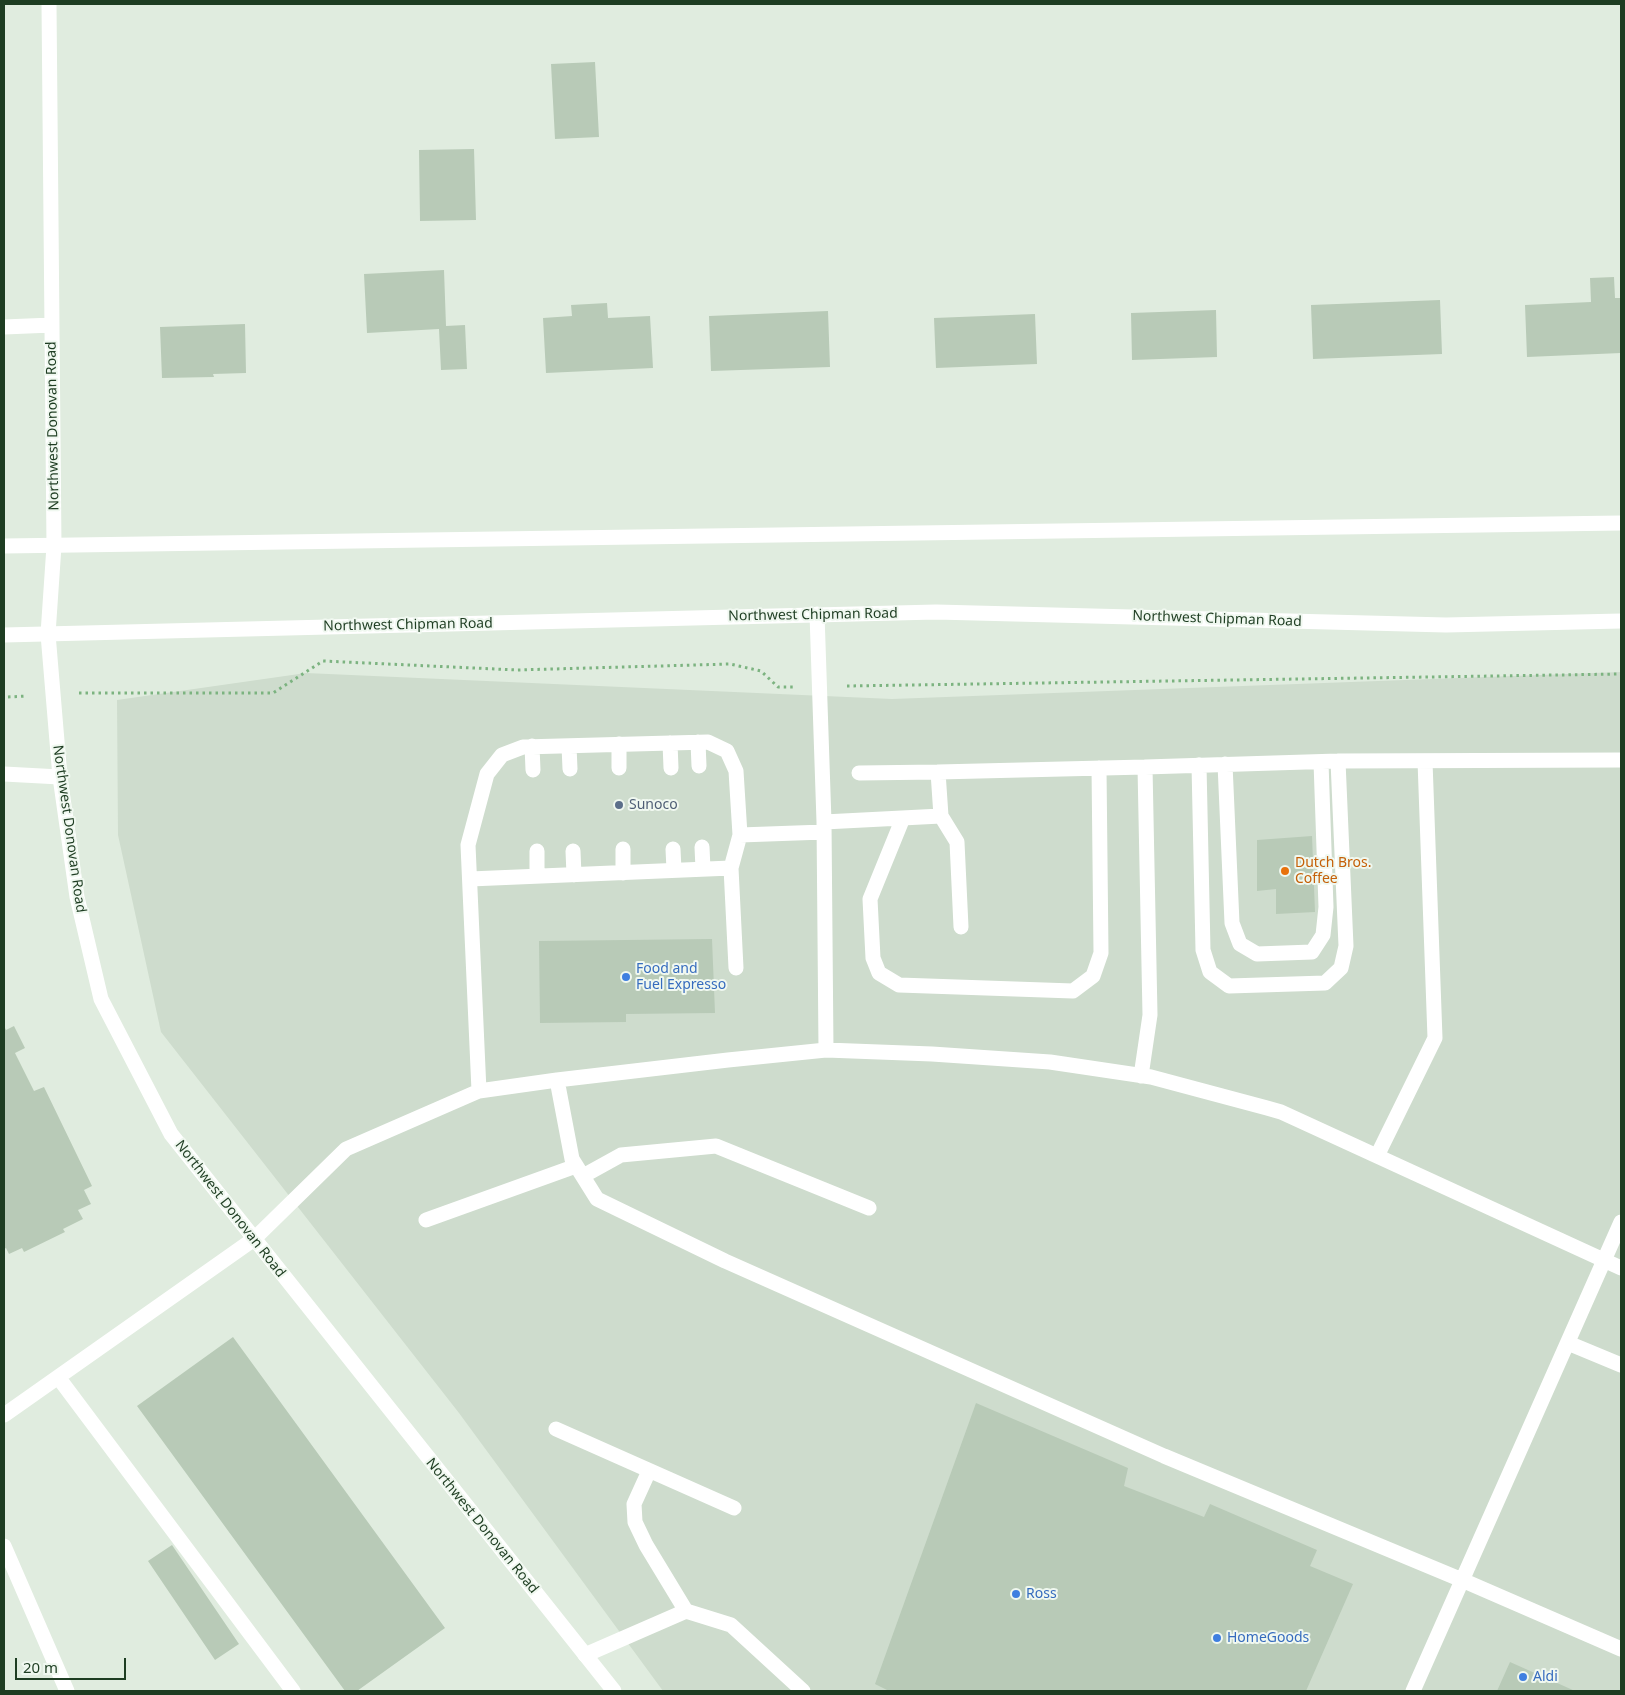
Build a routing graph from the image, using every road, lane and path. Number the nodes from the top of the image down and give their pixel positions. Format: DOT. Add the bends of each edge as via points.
graph roads {
  1 [pos="49,4"];
  2 [pos="52,325"];
  3 [pos="4,327"];
  4 [pos="1621,522"];
  5 [pos="4,546"];
  6 [pos="54,546"];
  7 [pos="817,614"];
  8 [pos="1621,621"];
  9 [pos="48,634"];
  10 [pos="4,635"];
  11 [pos="1621,674"];
  12 [pos="820,687"];
  13 [pos="99,692"];
  14 [pos="16,696"];
  15 [pos="8,697"];
  16 [pos="698,742"];
  17 [pos="670,743"];
  18 [pos="619,744"];
  19 [pos="532,746"];
  20 [pos="569,746"];
  21 [pos="1621,760"];
  22 [pos="1338,761"];
  23 [pos="1425,761"];
  24 [pos="1321,762"];
  25 [pos="1225,764"];
  26 [pos="1199,765"];
  27 [pos="699,766"];
  28 [pos="1145,767"];
  29 [pos="620,768"];
  30 [pos="671,768"];
  31 [pos="1099,768"];
  32 [pos="570,769"];
  33 [pos="533,770"];
  34 [pos="938,772"];
  35 [pos="859,773"];
  36 [pos="4,774"];
  37 [pos="60,777"];
  38 [pos="941,816"];
  39 [pos="903,818"];
  40 [pos="824,827"];
  41 [pos="740,835"];
  42 [pos="702,848"];
  43 [pos="623,849"];
  44 [pos="673,849"];
  45 [pos="537,851"];
  46 [pos="573,851"];
  47 [pos="730,868"];
  48 [pos="703,869"];
  49 [pos="674,870"];
  50 [pos="623,873"];
  51 [pos="574,875"];
  52 [pos="538,876"];
  53 [pos="470,879"];
  54 [pos="960,927"];
  55 [pos="736,968"];
  56 [pos="826,1050"];
  57 [pos="1142,1076"];
  58 [pos="556,1080"];
  59 [pos="479,1091"];
  60 [pos="1377,1156"];
  61 [pos="579,1171"];
  62 [pos="869,1208"];
  63 [pos="426,1220"];
  64 [pos="1621,1222"];
  65 [pos="254,1239"];
  66 [pos="1604,1260"];
  67 [pos="1621,1268"];
  68 [pos="1568,1342"];
  69 [pos="1621,1365"];
  70 [pos="58,1377"];
  71 [pos="4,1415"];
  72 [pos="556,1429"];
  73 [pos="649,1471"];
  74 [pos="734,1508"];
  75 [pos="4,1546"];
  76 [pos="1462,1580"];
  77 [pos="686,1611"];
  78 [pos="1621,1649"];
  79 [pos="585,1655"];
  80 [pos="67,1691"];
  81 [pos="293,1691"];
  82 [pos="614,1691"];
  83 [pos="803,1691"];
  84 [pos="1413,1691"];
  1 -- 2 [label="main road, Northwest Donovan Road"];
  2 -- 3 [label="main road"];
  2 -- 6 [label="main road, Northwest Donovan Road"];
  4 -- 6 [label="main road"];
  5 -- 6 [label="main road"];
  6 -- 9 [label="main road, Northwest Donovan Road"];
  7 -- 8 [label="main road, Northwest Chipman Road" via="946,612 1446,625"];
  7 -- 9 [label="main road, Northwest Chipman Road"];
  7 -- 12 [label="main road"];
  9 -- 10 [label="main road, Northwest Chipman Road"];
  9 -- 37 [label="main road, Northwest Donovan Road"];
  11 -- 12 [label="path"];
  12 -- 13 [label="path" via="778,687 760,671 730,664 517,670 324,661 273,693"];
  12 -- 40 [label="main road"];
  14 -- 15 [label="path"];
  16 -- 17 [label="main road"];
  16 -- 27 [label="main road"];
  16 -- 41 [label="main road" via="708,742 727,751 736,771"];
  17 -- 18 [label="main road"];
  17 -- 30 [label="main road"];
  18 -- 20 [label="main road"];
  18 -- 29 [label="main road"];
  19 -- 20 [label="main road"];
  19 -- 33 [label="main road"];
  19 -- 53 [label="main road" via="523,746 502,755 487,774 468,845"];
  20 -- 32 [label="main road"];
  21 -- 23 [label="main road"];
  22 -- 23 [label="main road"];
  22 -- 24 [label="main road"];
  22 -- 26 [label="main road" via="1346,946 1340,968 1325,983 1229,986 1210,972 1204,950"];
  23 -- 60 [label="main road" via="1435,1038"];
  24 -- 25 [label="main road"];
  24 -- 25 [label="main road" via="1326,907 1323,935 1312,952 1257,954 1240,944 1232,923"];
  25 -- 26 [label="main road"];
  26 -- 28 [label="main road"];
  28 -- 31 [label="main road"];
  28 -- 57 [label="main road" via="1150,1015"];
  31 -- 34 [label="main road"];
  31 -- 39 [label="main road" via="1101,953 1093,976 1073,991 899,985 879,973 873,958 870,899"];
  34 -- 35 [label="main road"];
  34 -- 38 [label="main road"];
  36 -- 37 [label="main road"];
  37 -- 65 [label="main road, Northwest Donovan Road" via="76,897 102,999 171,1134"];
  38 -- 39 [label="main road"];
  38 -- 54 [label="main road" via="956,842"];
  39 -- 40 [label="main road"];
  40 -- 41 [label="main road"];
  40 -- 56 [label="main road"];
  41 -- 47 [label="main road"];
  42 -- 48 [label="main road"];
  43 -- 50 [label="main road"];
  44 -- 49 [label="main road"];
  45 -- 52 [label="main road"];
  46 -- 51 [label="main road"];
  47 -- 48 [label="main road"];
  47 -- 55 [label="main road"];
  48 -- 49 [label="main road"];
  49 -- 50 [label="main road"];
  50 -- 51 [label="main road"];
  51 -- 52 [label="main road"];
  52 -- 53 [label="main road"];
  53 -- 59 [label="main road"];
  56 -- 57 [label="main road" via="1050,1062"];
  56 -- 58 [label="main road"];
  57 -- 60 [label="main road" via="1281,1112"];
  58 -- 59 [label="main road"];
  58 -- 61 [label="main road" via="572,1159"];
  59 -- 65 [label="main road" via="346,1149"];
  60 -- 66 [label="main road"];
  61 -- 62 [label="main road" via="621,1155 716,1146"];
  61 -- 63 [label="main road"];
  61 -- 76 [label="main road" via="597,1199 725,1262 1164,1456"];
  64 -- 66 [label="main road"];
  65 -- 70 [label="main road"];
  65 -- 79 [label="main road, Northwest Donovan Road"];
  66 -- 67 [label="main road"];
  66 -- 68 [label="main road"];
  68 -- 69 [label="main road"];
  68 -- 76 [label="main road"];
  70 -- 71 [label="main road"];
  70 -- 81 [label="main road"];
  72 -- 73 [label="main road"];
  73 -- 74 [label="main road"];
  73 -- 77 [label="main road" via="634,1504 635,1522"];
  75 -- 80 [label="main road"];
  76 -- 78 [label="main road"];
  76 -- 84 [label="main road"];
  77 -- 79 [label="main road"];
  77 -- 83 [label="main road" via="731,1625"];
  79 -- 82 [label="main road, Northwest Donovan Road"];
}
